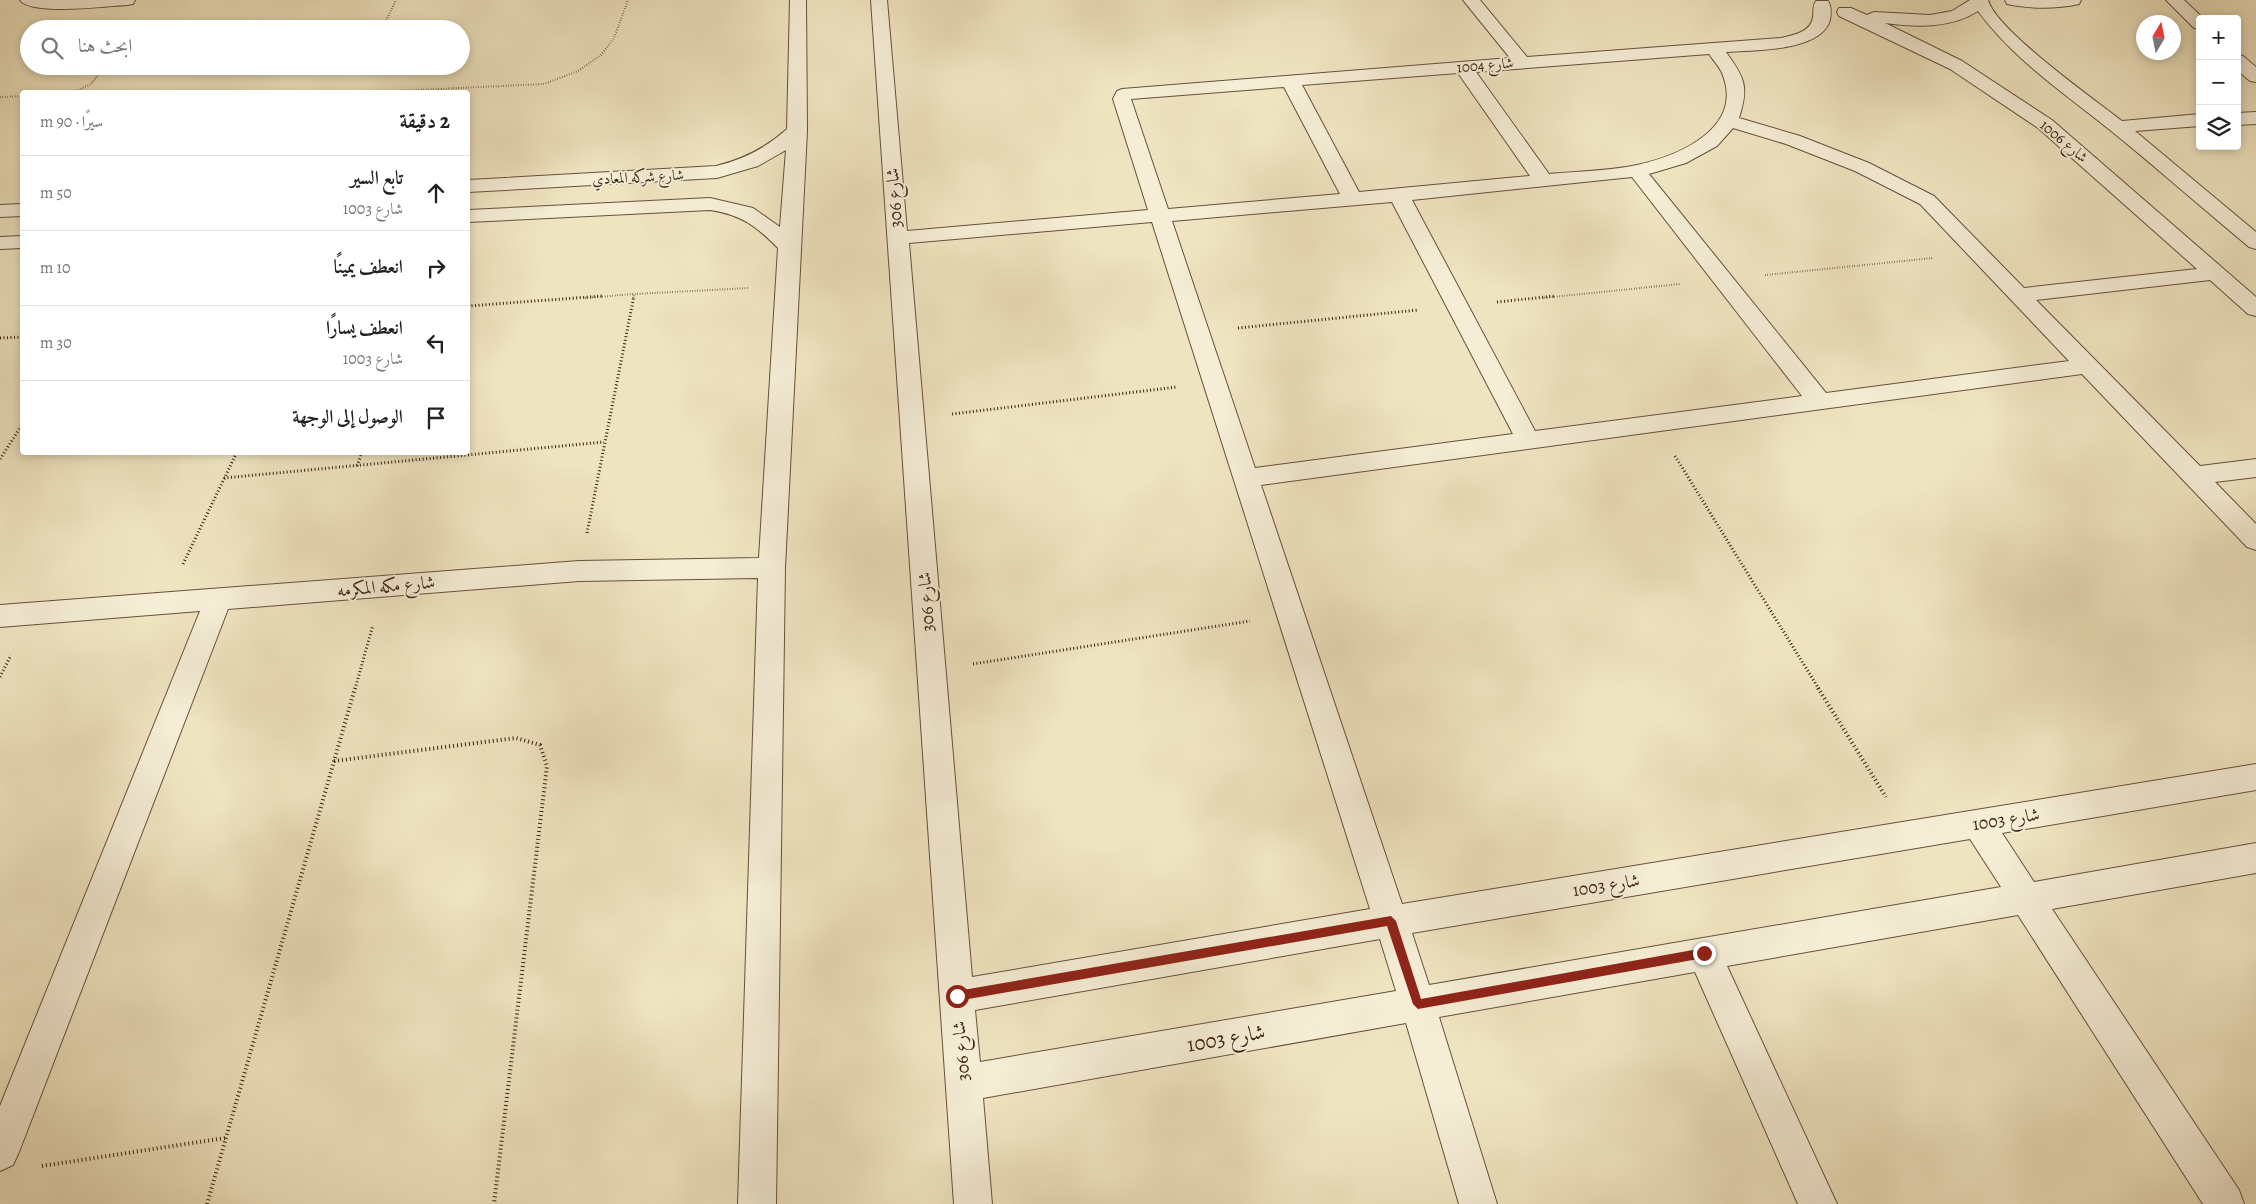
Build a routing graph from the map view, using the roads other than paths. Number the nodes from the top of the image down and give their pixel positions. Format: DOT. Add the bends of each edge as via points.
graph roads {
  1 [pos="28,0"];
  2 [pos="127,0"];
  3 [pos="798,0"];
  4 [pos="879,0"];
  5 [pos="1471,0"];
  6 [pos="2013,0"];
  7 [pos="2073,0"];
  8 [pos="2174,0"];
  9 [pos="1979,1"];
  10 [pos="1816,2"];
  11 [pos="1845,12"];
  12 [pos="2196,20"];
  13 [pos="1713,47"];
  14 [pos="1522,62"];
  15 [pos="2241,64"];
  16 [pos="1463,67"];
  17 [pos="2256,77"];
  18 [pos="1290,80"];
  19 [pos="2241,118"];
  20 [pos="2256,118"];
  21 [pos="2196,120"];
  22 [pos="1729,121"];
  23 [pos="2118,126"];
  24 [pos="797,131"];
  25 [pos="1637,171"];
  26 [pos="1544,181"];
  27 [pos="470,186"];
  28 [pos="1399,195"];
  29 [pos="1352,198"];
  30 [pos="20,210"];
  31 [pos="0,211"];
  32 [pos="470,216"];
  33 [pos="1160,216"];
  34 [pos="897,238"];
  35 [pos="20,242"];
  36 [pos="0,243"];
  37 [pos="2256,243"];
  38 [pos="788,247"];
  39 [pos="2216,273"];
  40 [pos="2019,295"];
  41 [pos="2256,309"];
  42 [pos="2088,366"];
  43 [pos="1820,402"];
  44 [pos="1528,440"];
  45 [pos="2256,468"];
  46 [pos="2194,476"];
  47 [pos="1246,478"];
  48 [pos="2256,540"];
  49 [pos="772,568"];
  50 [pos="218,600"];
  51 [pos="0,616"];
  52 [pos="2256,777"];
  53 [pos="1978,824"];
  54 [pos="2256,858"];
  55 [pos="2028,899"];
  56 [pos="1391,921"];
  57 [pos="1704,953"];
  58 [pos="957,996"];
  59 [pos="1418,1004"];
  60 [pos="964,1083"];
  61 [pos="0,1152"];
  62 [pos="757,1204"];
  63 [pos="973,1204"];
  64 [pos="1478,1204"];
  65 [pos="1818,1204"];
  66 [pos="2225,1204"];
  1 -- 2 [label="street" via="42,4"];
  3 -- 24 [label="street"];
  4 -- 34 [label="street, شارع 306"];
  5 -- 14 [label="street"];
  6 -- 7 [label="street"];
  8 -- 12 [label="street"];
  9 -- 11 [label="street" via="1970,9 1956,14 1917,20"];
  9 -- 23 [label="street" via="1998,27 2027,56"];
  10 -- 11 [label="street"];
  10 -- 13 [label="street, شارع 1004" via="1824,18 1818,29 1803,38 1781,43"];
  11 -- 39 [label="street, شارع 1006" via="1956,65 2045,124"];
  13 -- 14 [label="street, شارع 1004"];
  13 -- 22 [label="street" via="1731,72 1736,97"];
  14 -- 16 [label="street, شارع 1004"];
  15 -- 17 [label="street"];
  16 -- 18 [label="street, شارع 1004"];
  16 -- 26 [label="street"];
  18 -- 29 [label="street"];
  18 -- 33 [label="street, شارع 1004" via="1124,95 1122,99"];
  19 -- 20 [label="street"];
  21 -- 23 [label="street"];
  22 -- 25 [label="street" via="1710,142 1679,159"];
  22 -- 40 [label="street" via="1793,140 1853,164 1927,200"];
  23 -- 37 [label="street"];
  24 -- 27 [label="street, شارع شركه المعادي" via="776,150 749,163 717,172"];
  24 -- 38 [label="street"];
  25 -- 26 [label="street"];
  25 -- 43 [label="street"];
  26 -- 28 [label="street"];
  28 -- 29 [label="street"];
  28 -- 44 [label="street"];
  29 -- 33 [label="street"];
  30 -- 31 [label="street"];
  32 -- 38 [label="street, شارع شركه المعادي" via="710,204 736,208 757,217"];
  33 -- 34 [label="street"];
  33 -- 47 [label="street"];
  34 -- 58 [label="street, شارع 306"];
  35 -- 36 [label="street"];
  38 -- 49 [label="street"];
  39 -- 40 [label="street"];
  39 -- 41 [label="street, شارع 1006"];
  40 -- 42 [label="street"];
  42 -- 43 [label="street"];
  42 -- 46 [label="street"];
  43 -- 44 [label="street"];
  44 -- 47 [label="street"];
  45 -- 46 [label="street"];
  46 -- 48 [label="street"];
  47 -- 56 [label="street"];
  49 -- 50 [label="street, شارع مكه المكرمه" via="579,570"];
  49 -- 62 [label="street"];
  50 -- 51 [label="street, شارع مكه المكرمه"];
  50 -- 61 [label="street"];
  52 -- 53 [label="street, شارع 1003"];
  53 -- 55 [label="street"];
  53 -- 56 [label="street, شارع 1003"];
  54 -- 55 [label="street, شارع 1003"];
  55 -- 57 [label="street, شارع 1003"];
  55 -- 66 [label="street"];
  56 -- 58 [label="street, شارع 1003"];
  56 -- 59 [label="street"];
  57 -- 59 [label="street, شارع 1003"];
  57 -- 65 [label="street"];
  58 -- 60 [label="street, شارع 306"];
  59 -- 60 [label="street, شارع 1003"];
  59 -- 64 [label="street"];
  60 -- 63 [label="street, شارع 306"];
}
